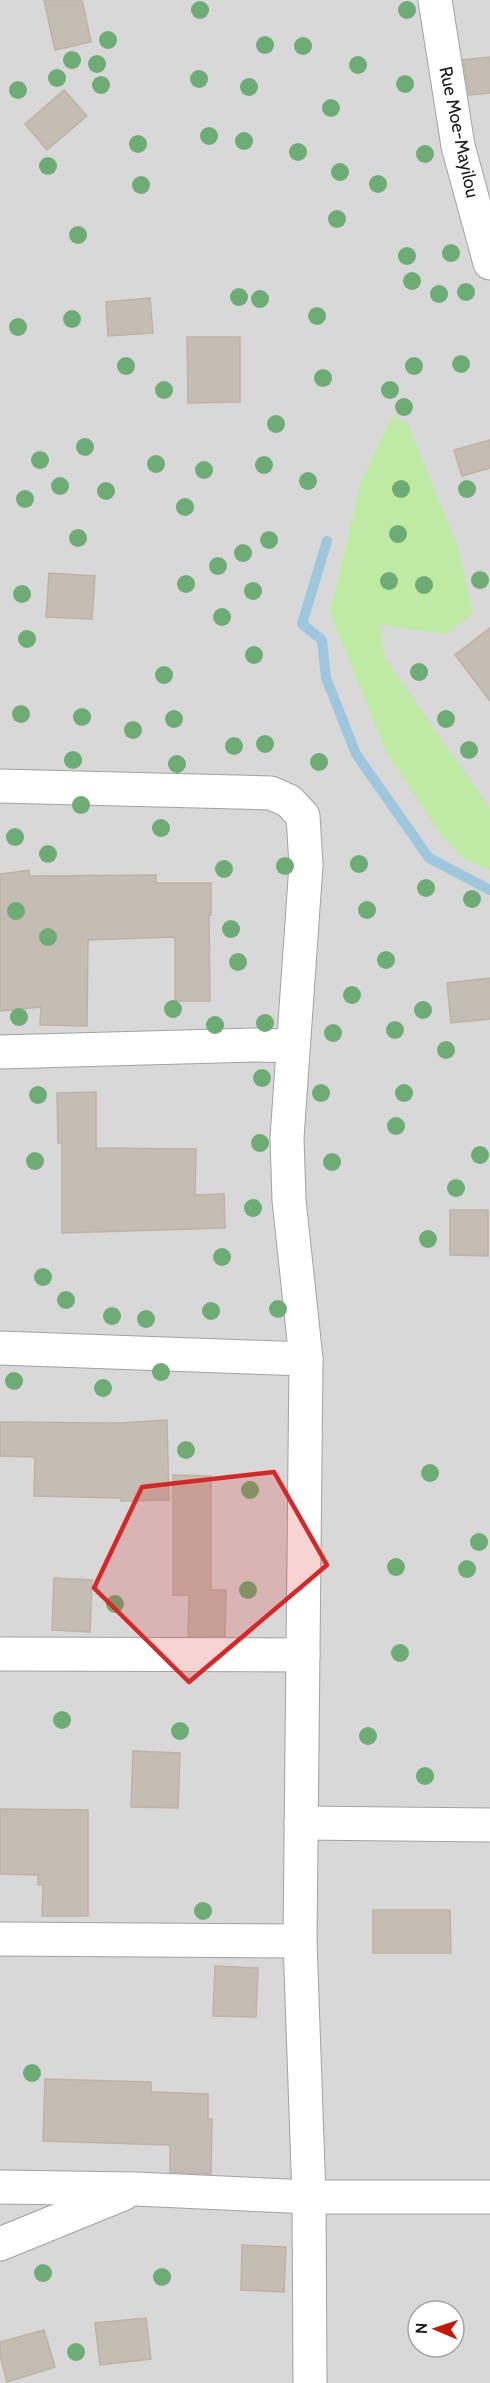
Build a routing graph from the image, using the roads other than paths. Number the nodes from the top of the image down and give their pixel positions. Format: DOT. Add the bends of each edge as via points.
graph roads {
  1 [pos="435,0"];
  2 [pos="490,263"];
  3 [pos="0,786"];
  4 [pos="293,1046"];
  5 [pos="0,1053"];
  6 [pos="0,1348"];
  7 [pos="306,1359"];
  8 [pos="0,1654"];
  9 [pos="303,1655"];
  10 [pos="301,1822"];
  11 [pos="490,1825"];
  12 [pos="0,1939"];
  13 [pos="300,1941"];
  14 [pos="0,2187"];
  15 [pos="136,2188"];
  16 [pos="309,2197"];
  17 [pos="490,2197"];
  18 [pos="0,2244"];
  19 [pos="310,2383"];
  1 -- 2 [label="street, Rue Moe-Mayilou" via="458,146"];
  3 -- 4 [label="street" via="271,793 289,801 303,816 306,865"];
  4 -- 5 [label="street"];
  4 -- 7 [label="street" via="287,1138 289,1189"];
  6 -- 7 [label="street"];
  7 -- 9 [label="street"];
  8 -- 9 [label="street"];
  9 -- 10 [label="street"];
  10 -- 11 [label="street"];
  10 -- 13 [label="street"];
  12 -- 13 [label="street"];
  13 -- 16 [label="street"];
  14 -- 15 [label="street"];
  15 -- 16 [label="street"];
  15 -- 18 [label="street"];
  16 -- 17 [label="street"];
  16 -- 19 [label="street"];
}
